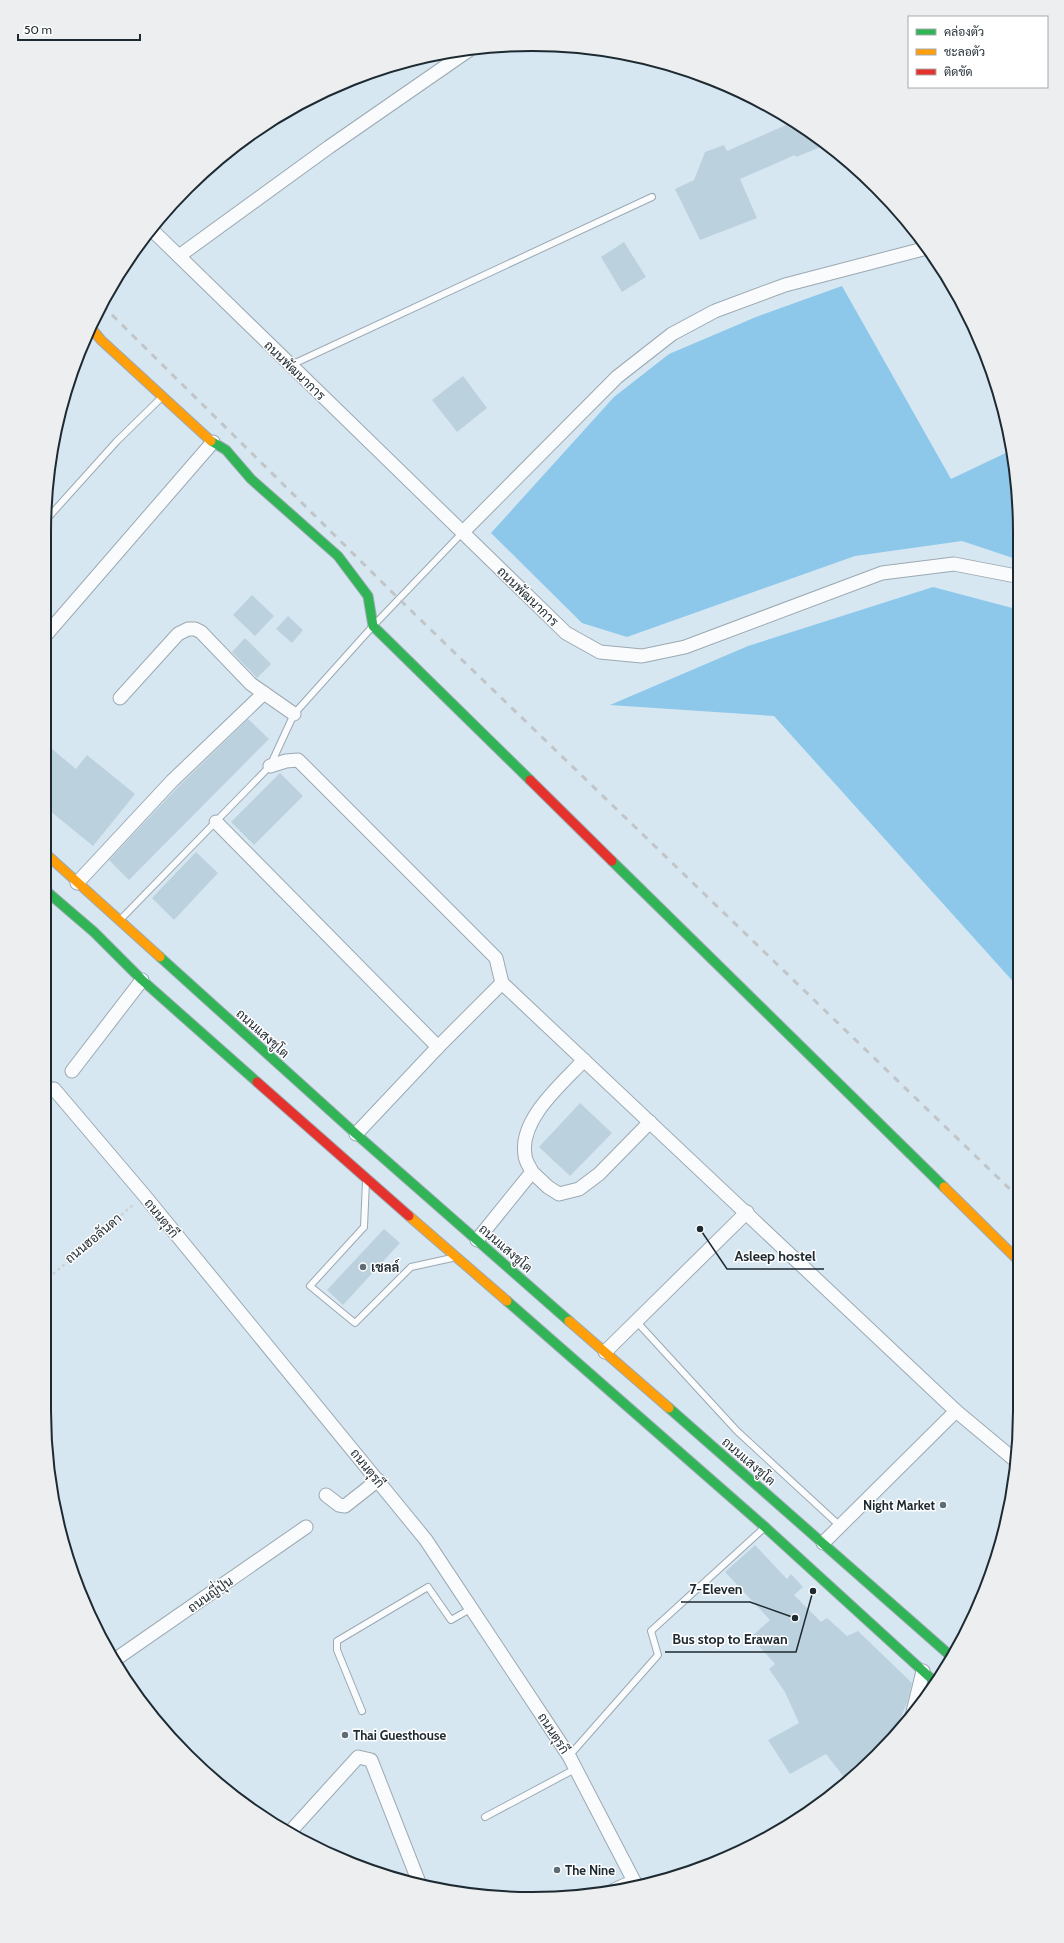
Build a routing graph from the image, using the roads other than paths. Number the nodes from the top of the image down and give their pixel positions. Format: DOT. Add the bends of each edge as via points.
graph roads {
  1 [pos="460,57"];
  2 [pos="652,197"];
  3 [pos="155,233"];
  4 [pos="921,249"];
  5 [pos="179,256"];
  6 [pos="95,333"];
  7 [pos="291,365"];
  8 [pos="164,396"];
  9 [pos="213,442"];
  10 [pos="52,514"];
  11 [pos="462,532"];
  12 [pos="1013,575"];
  13 [pos="374,626"];
  14 [pos="51,629"];
  15 [pos="264,692"];
  16 [pos="120,698"];
  17 [pos="294,714"];
  18 [pos="270,766"];
  19 [pos="216,822"];
  20 [pos="51,859"];
  21 [pos="77,883"];
  22 [pos="51,895"];
  23 [pos="119,921"];
  24 [pos="142,980"];
  25 [pos="502,983"];
  26 [pos="438,1047"];
  27 [pos="584,1060"];
  28 [pos="72,1071"];
  29 [pos="51,1086"];
  30 [pos="54,1089"];
  31 [pos="650,1122"];
  32 [pos="353,1136"];
  33 [pos="532,1172"];
  34 [pos="366,1178"];
  35 [pos="747,1212"];
  36 [pos="477,1240"];
  37 [pos="1013,1255"];
  38 [pos="456,1257"];
  39 [pos="550,1304"];
  40 [pos="535,1318"];
  41 [pos="636,1321"];
  42 [pos="605,1352"];
  43 [pos="956,1411"];
  44 [pos="1011,1457"];
  45 [pos="378,1480"];
  46 [pos="326,1495"];
  47 [pos="840,1526"];
  48 [pos="306,1527"];
  49 [pos="765,1527"];
  50 [pos="823,1543"];
  51 [pos="472,1608"];
  52 [pos="949,1652"];
  53 [pos="118,1657"];
  54 [pos="923,1671"];
  55 [pos="931,1679"];
  56 [pos="915,1702"];
  57 [pos="362,1711"];
  58 [pos="569,1756"];
  59 [pos="575,1769"];
  60 [pos="485,1817"];
  61 [pos="293,1829"];
  62 [pos="417,1878"];
  63 [pos="637,1881"];
  1 -- 5 [label="street"];
  2 -- 7 [label="lane"];
  3 -- 5 [label="street, ถนนพัฒนาการ"];
  4 -- 11 [label="street" via="785,285 715,311 672,334 617,378"];
  5 -- 7 [label="street, ถนนพัฒนาการ"];
  6 -- 8 [label="main road"];
  7 -- 11 [label="street, ถนนพัฒนาการ"];
  8 -- 9 [label="main road"];
  8 -- 10 [label="lane" via="117,441"];
  9 -- 13 [label="main road" via="226,450 251,479 338,556 368,596"];
  9 -- 14 [label="street"];
  11 -- 12 [label="street, ถนนพัฒนาการ" via="566,633 600,652 642,656 685,647 882,573 954,564"];
  11 -- 13 [label="lane"];
  13 -- 17 [label="lane"];
  13 -- 37 [label="main road"];
  15 -- 16 [label="street" via="251,684 201,632 188,629 178,634"];
  15 -- 17 [label="street"];
  15 -- 21 [label="street" via="172,781"];
  17 -- 18 [label="lane"];
  18 -- 19 [label="lane"];
  18 -- 25 [label="street" via="298,760 496,958"];
  19 -- 23 [label="lane"];
  19 -- 26 [label="street"];
  20 -- 21 [label="main road, ถนนแสงชูโต"];
  21 -- 23 [label="main road, ถนนแสงชูโต"];
  22 -- 24 [label="main road" via="94,932"];
  23 -- 32 [label="main road, ถนนแสงชูโต"];
  24 -- 28 [label="street"];
  24 -- 34 [label="main road" via="337,1148"];
  25 -- 26 [label="street"];
  25 -- 27 [label="street"];
  26 -- 32 [label="street"];
  27 -- 31 [label="street"];
  27 -- 33 [label="street" via="537,1111 528,1128 524,1145 525,1156"];
  29 -- 30 [label="lane"];
  30 -- 45 [label="street, ถนนตุรกี"];
  31 -- 33 [label="street" via="599,1174 578,1189 560,1194"];
  31 -- 35 [label="street"];
  32 -- 36 [label="main road, ถนนแสงชูโต"];
  33 -- 36 [label="street"];
  34 -- 38 [label="main road"];
  34 -- 38 [label="lane" via="364,1227 310,1286 355,1323 411,1267"];
  35 -- 41 [label="street"];
  35 -- 43 [label="street"];
  36 -- 39 [label="main road, ถนนแสงชูโต"];
  38 -- 40 [label="main road"];
  39 -- 40 [label="main road"];
  39 -- 42 [label="main road, ถนนแสงชูโต"];
  40 -- 49 [label="main road"];
  41 -- 42 [label="street"];
  41 -- 47 [label="lane" via="736,1431"];
  42 -- 50 [label="main road, ถนนแสงชูโต"];
  43 -- 44 [label="street"];
  43 -- 47 [label="street"];
  45 -- 46 [label="street" via="345,1506 339,1505"];
  45 -- 51 [label="street, ถนนตุรกี" via="426,1540"];
  47 -- 50 [label="street"];
  48 -- 53 [label="street, ถนนญี่ปุ่น"];
  49 -- 54 [label="main road"];
  49 -- 58 [label="lane" via="651,1631 658,1655"];
  50 -- 52 [label="main road, ถนนแสงชูโต"];
  51 -- 57 [label="lane" via="451,1620 428,1587 337,1641 337,1650"];
  51 -- 58 [label="street, ถนนตุรกี"];
  54 -- 55 [label="main road"];
  54 -- 56 [label="street"];
  58 -- 59 [label="street, ถนนตุรกี"];
  59 -- 60 [label="lane"];
  59 -- 63 [label="street, ถนนตุรกี"];
  61 -- 62 [label="street" via="358,1757 371,1760"];
}
